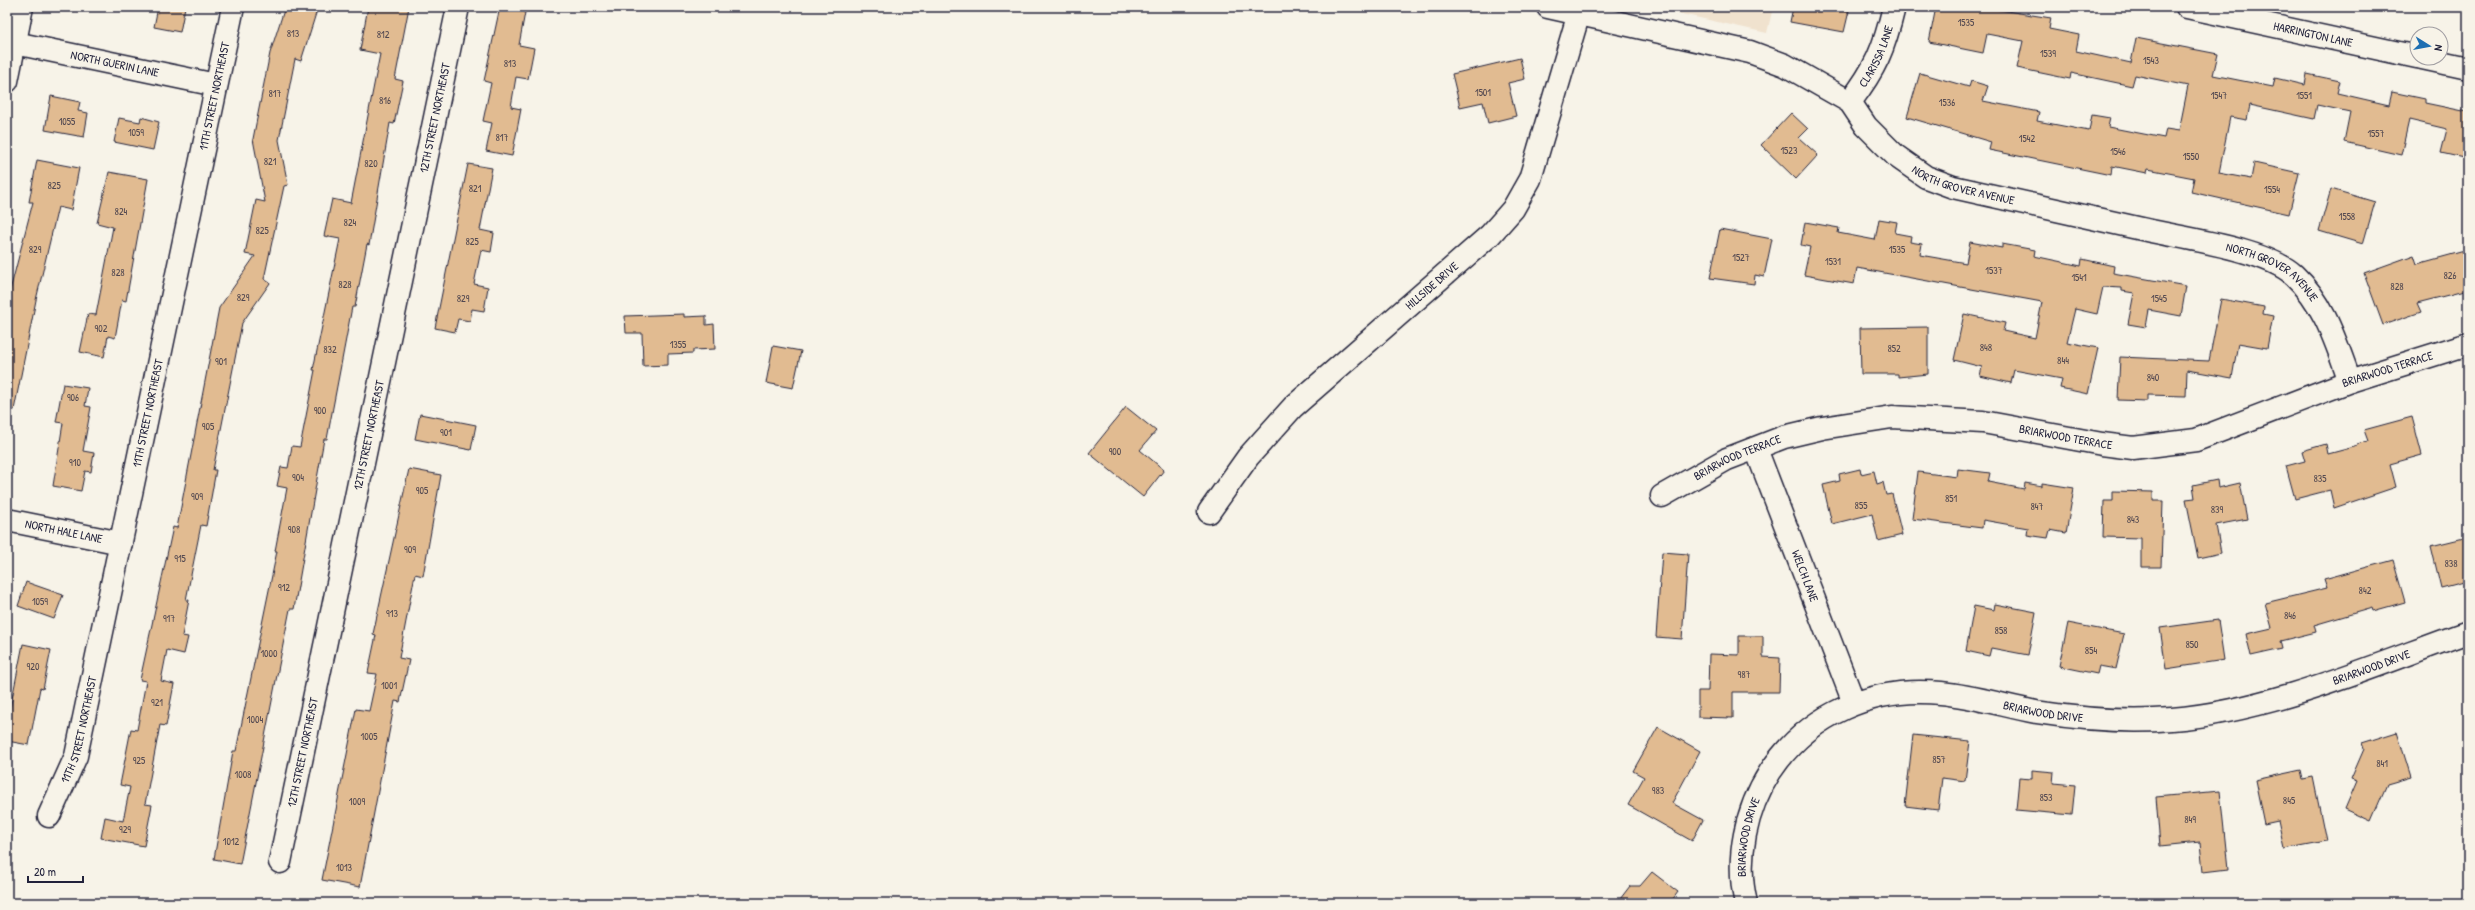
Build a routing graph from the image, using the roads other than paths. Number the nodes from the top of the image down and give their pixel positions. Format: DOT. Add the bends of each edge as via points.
graph roads {
  1 [pos="22,7"];
  2 [pos="233,7"];
  3 [pos="458,7"];
  4 [pos="1548,7"];
  5 [pos="1894,7"];
  6 [pos="2186,7"];
  7 [pos="1579,13"];
  8 [pos="15,43"];
  9 [pos="2409,55"];
  10 [pos="2449,64"];
  11 [pos="2468,68"];
  12 [pos="7,81"];
  13 [pos="216,85"];
  14 [pos="1850,102"];
  15 [pos="2468,344"];
  16 [pos="2350,381"];
  17 [pos="1756,449"];
  18 [pos="1662,496"];
  19 [pos="1209,512"];
  20 [pos="7,520"];
  21 [pos="121,543"];
  22 [pos="2468,632"];
  23 [pos="1854,703"];
  24 [pos="49,816"];
  25 [pos="280,862"];
  26 [pos="1746,903"];
  1 -- 8 [label="street"];
  2 -- 13 [label="street, 11TH STREET NORTHEAST"];
  3 -- 25 [label="street, 12TH STREET NORTHEAST"];
  4 -- 7 [label="street, NORTH GROVER AVENUE"];
  5 -- 14 [label="street, CLARISSA LANE" via="1885,44 1875,68"];
  6 -- 9 [label="street, HARRINGTON LANE"];
  7 -- 14 [label="street, NORTH GROVER AVENUE" via="1750,52 1785,65"];
  7 -- 19 [label="street, HILLSIDE DRIVE" via="1530,178 1513,209 1490,235 1293,407 1248,457"];
  8 -- 12 [label="street"];
  8 -- 13 [label="street, NORTH GUERIN LANE"];
  10 -- 11 [label="street"];
  13 -- 21 [label="street, 11TH STREET NORTHEAST"];
  14 -- 16 [label="street, NORTH GROVER AVENUE" via="1866,126 1896,156 1926,177 1946,184 2266,259 2293,275 2311,295 2329,322"];
  15 -- 16 [label="street, BRIARWOOD TERRACE"];
  16 -- 17 [label="street, BRIARWOOD TERRACE" via="2196,440 2133,448 1983,422 1892,417 1822,428 1784,437"];
  17 -- 18 [label="street, BRIARWOOD TERRACE" via="1727,459"];
  17 -- 23 [label="street, WELCH LANE"];
  20 -- 21 [label="street, NORTH HALE LANE"];
  21 -- 24 [label="street, 11TH STREET NORTHEAST" via="76,756"];
  22 -- 23 [label="street, BRIARWOOD DRIVE" via="2276,699 2225,712 2174,719 2087,719 1943,693 1913,691 1883,695"];
  23 -- 26 [label="street, BRIARWOOD DRIVE" via="1834,712 1799,737 1765,779 1749,819 1742,851"];
}
